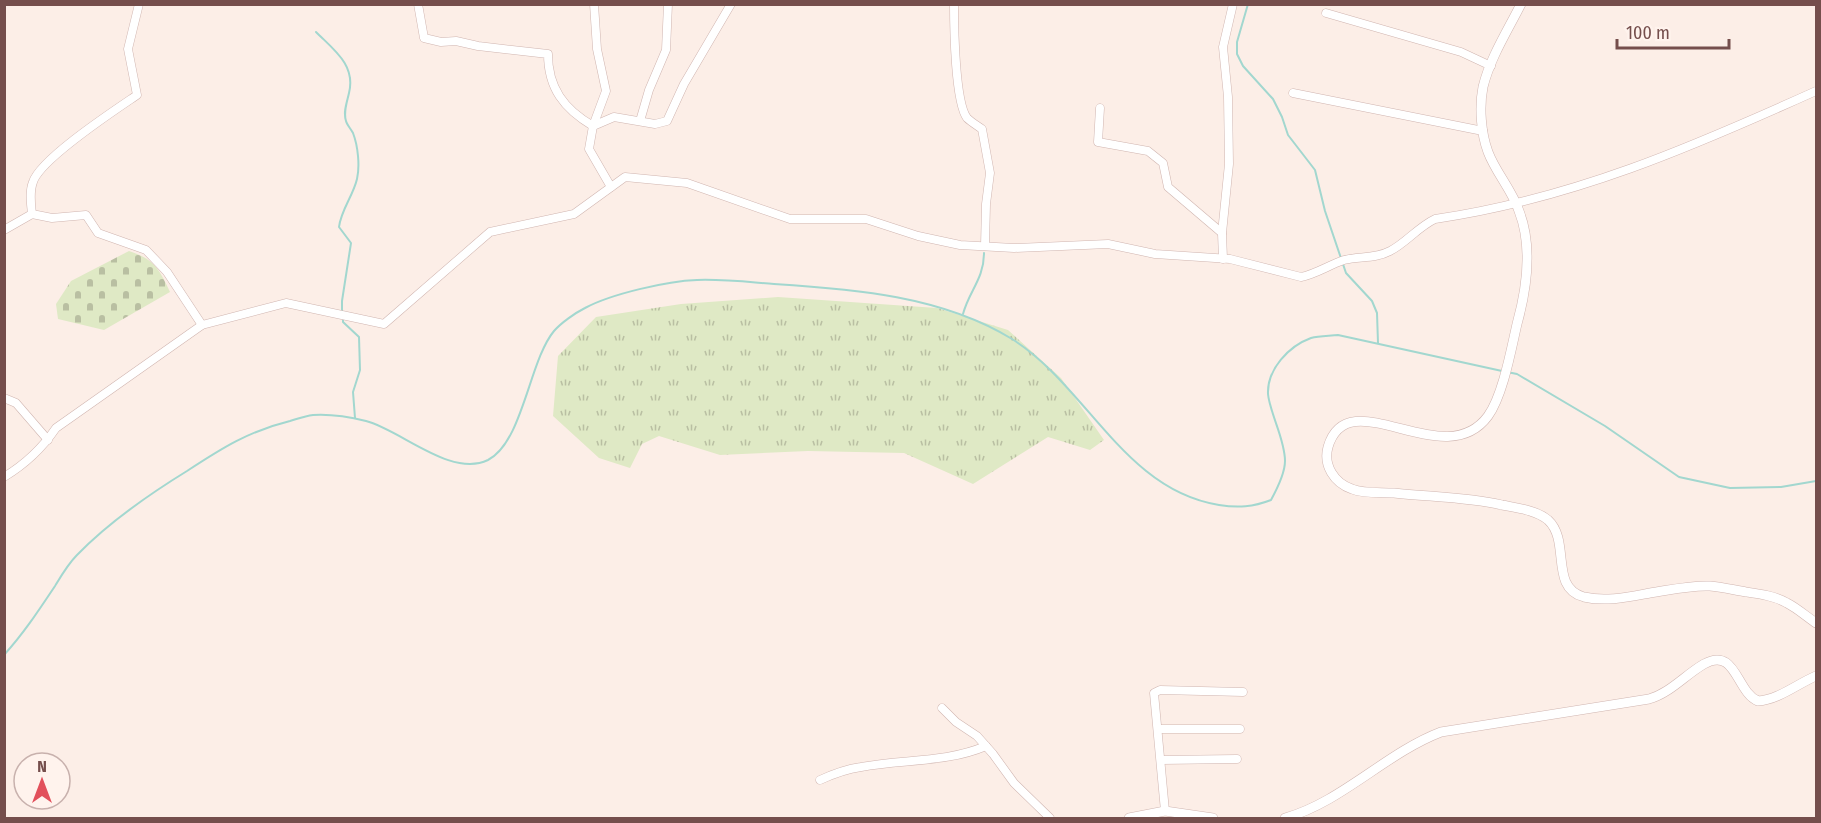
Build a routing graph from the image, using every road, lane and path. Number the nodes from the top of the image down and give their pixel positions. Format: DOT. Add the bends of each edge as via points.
graph roads {
  1 [pos="139,4"];
  2 [pos="418,4"];
  3 [pos="594,4"];
  4 [pos="668,4"];
  5 [pos="731,4"];
  6 [pos="954,4"];
  7 [pos="1233,4"];
  8 [pos="1521,4"];
  9 [pos="1326,13"];
  10 [pos="1491,66"];
  11 [pos="1816,91"];
  12 [pos="1293,93"];
  13 [pos="1100,108"];
  14 [pos="640,121"];
  15 [pos="593,126"];
  16 [pos="1483,131"];
  17 [pos="611,187"];
  18 [pos="1516,204"];
  19 [pos="32,214"];
  20 [pos="4,230"];
  21 [pos="1222,233"];
  22 [pos="985,246"];
  23 [pos="1223,259"];
  24 [pos="202,326"];
  25 [pos="4,398"];
  26 [pos="48,440"];
  27 [pos="4,477"];
  28 [pos="1816,623"];
  29 [pos="1816,676"];
  30 [pos="1243,692"];
  31 [pos="942,708"];
  32 [pos="1158,729"];
  33 [pos="1240,729"];
  34 [pos="986,746"];
  35 [pos="1237,759"];
  36 [pos="1161,760"];
  37 [pos="820,780"];
  38 [pos="1165,811"];
  39 [pos="1050,819"];
  40 [pos="1129,819"];
  41 [pos="1213,819"];
  42 [pos="1285,819"];
  1 -- 19 [label="street" via="128,49 137,95 94,124 33,179"];
  2 -- 15 [label="street" via="424,38 548,54 555,90 573,114"];
  3 -- 15 [label="street" via="597,49 606,91"];
  4 -- 14 [label="street" via="666,50"];
  5 -- 14 [label="street" via="684,84 667,122"];
  6 -- 22 [label="street" via="960,99 967,118 982,129 990,173"];
  7 -- 21 [label="street" via="1223,47 1229,164"];
  8 -- 10 [label="street"];
  9 -- 10 [label="street" via="1461,52"];
  10 -- 16 [label="street" via="1483,88"];
  11 -- 18 [label="street" via="1682,151"];
  12 -- 16 [label="street"];
  13 -- 21 [label="street" via="1098,142 1148,151 1163,163 1168,187"];
  14 -- 15 [label="street" via="614,117"];
  15 -- 17 [label="street" via="589,149"];
  16 -- 18 [label="street" via="1488,153"];
  17 -- 22 [label="street" via="625,177 687,183 790,219 867,219 918,236"];
  17 -- 24 [label="street" via="574,214 490,232 384,324 286,303"];
  18 -- 23 [label="street" via="1435,219 1390,251 1346,260 1310,276"];
  18 -- 28 [label="street" via="1526,238 1527,284 1500,388 1487,417 1479,426 1460,435 1440,437 1369,421 1350,421 1328,446 1328,468 1334,478 1353,490 1479,501 1542,517 1550,522 1559,541 1564,579 1574,593 1583,597 1609,599 1711,586 1774,598"];
  19 -- 20 [label="street"];
  19 -- 24 [label="street" via="52,218 86,215 98,233 146,250 167,273"];
  21 -- 23 [label="street"];
  22 -- 23 [label="street" via="1014,249 1108,243 1155,254"];
  24 -- 26 [label="street" via="56,428"];
  25 -- 26 [label="street" via="16,404"];
  26 -- 27 [label="street"];
  29 -- 42 [label="street" via="1776,698 1758,701 1746,693 1725,662 1709,661 1649,699 1441,732"];
  30 -- 32 [label="street" via="1157,691 1153,696"];
  31 -- 34 [label="street"];
  32 -- 33 [label="street"];
  32 -- 36 [label="street"];
  34 -- 37 [label="street" via="940,759 859,767"];
  34 -- 39 [label="street" via="1014,783"];
  35 -- 36 [label="street"];
  36 -- 38 [label="street"];
  38 -- 40 [label="street"];
  38 -- 41 [label="street"];
}
